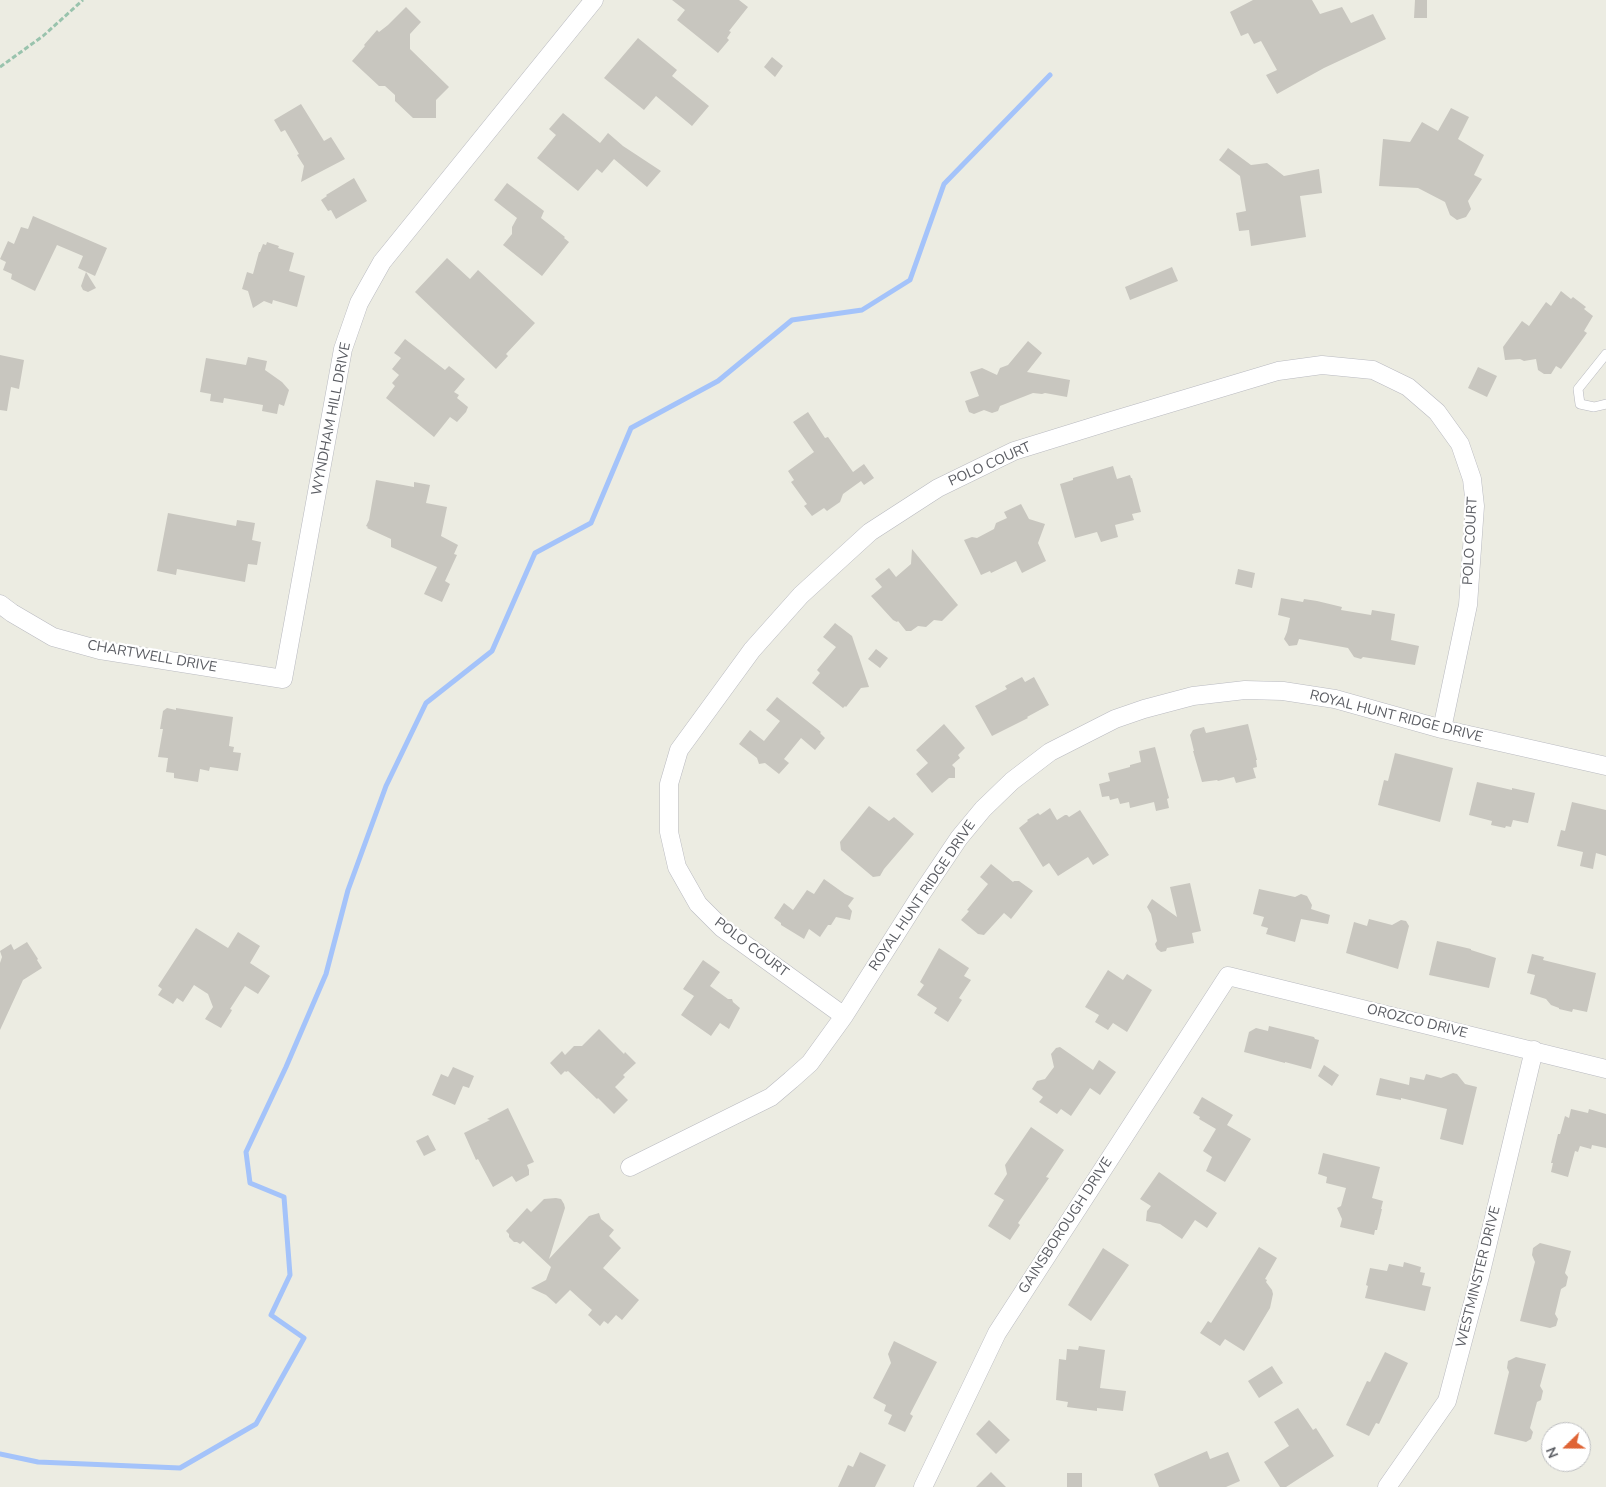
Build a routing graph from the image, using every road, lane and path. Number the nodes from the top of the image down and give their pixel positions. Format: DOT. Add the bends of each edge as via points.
graph roads {
  1 [pos="82,0"];
  2 [pos="594,0"];
  3 [pos="0,68"];
  4 [pos="1606,354"];
  5 [pos="1606,404"];
  6 [pos="0,604"];
  7 [pos="283,679"];
  8 [pos="1442,729"];
  9 [pos="1606,766"];
  10 [pos="1228,976"];
  11 [pos="844,1016"];
  12 [pos="1534,1050"];
  13 [pos="1606,1069"];
  14 [pos="630,1166"];
  15 [pos="923,1487"];
  16 [pos="1387,1487"];
  1 -- 3 [label="path" via="43,36"];
  2 -- 7 [label="street, WYNDHAM HILL DRIVE" via="382,262 359,303 344,349"];
  4 -- 5 [label="lane" via="1578,389 1580,404 1594,407"];
  6 -- 7 [label="street, CHARTWELL DRIVE" via="53,637 100,650"];
  8 -- 9 [label="street, ROYAL HUNT RIDGE DRIVE"];
  8 -- 11 [label="street, ROYAL HUNT RIDGE DRIVE" via="1335,699 1283,691 1245,690 1193,696 1115,719 1050,752 1012,781 983,809 948,854"];
  8 -- 11 [label="street, POLO COURT" via="1468,605 1475,506 1472,479 1460,444 1437,412 1408,387 1373,370 1322,365 1278,372 1014,451 938,488 870,532 801,595 752,650 679,750 669,784 669,832 677,867 698,904 722,928"];
  10 -- 12 [label="street, OROZCO DRIVE"];
  10 -- 15 [label="street, GAINSBOROUGH DRIVE" via="997,1333"];
  11 -- 14 [label="street, ROYAL HUNT RIDGE DRIVE" via="810,1063 770,1097"];
  12 -- 13 [label="street, OROZCO DRIVE"];
  12 -- 16 [label="street, WESTMINSTER DRIVE" via="1447,1402"];
}
